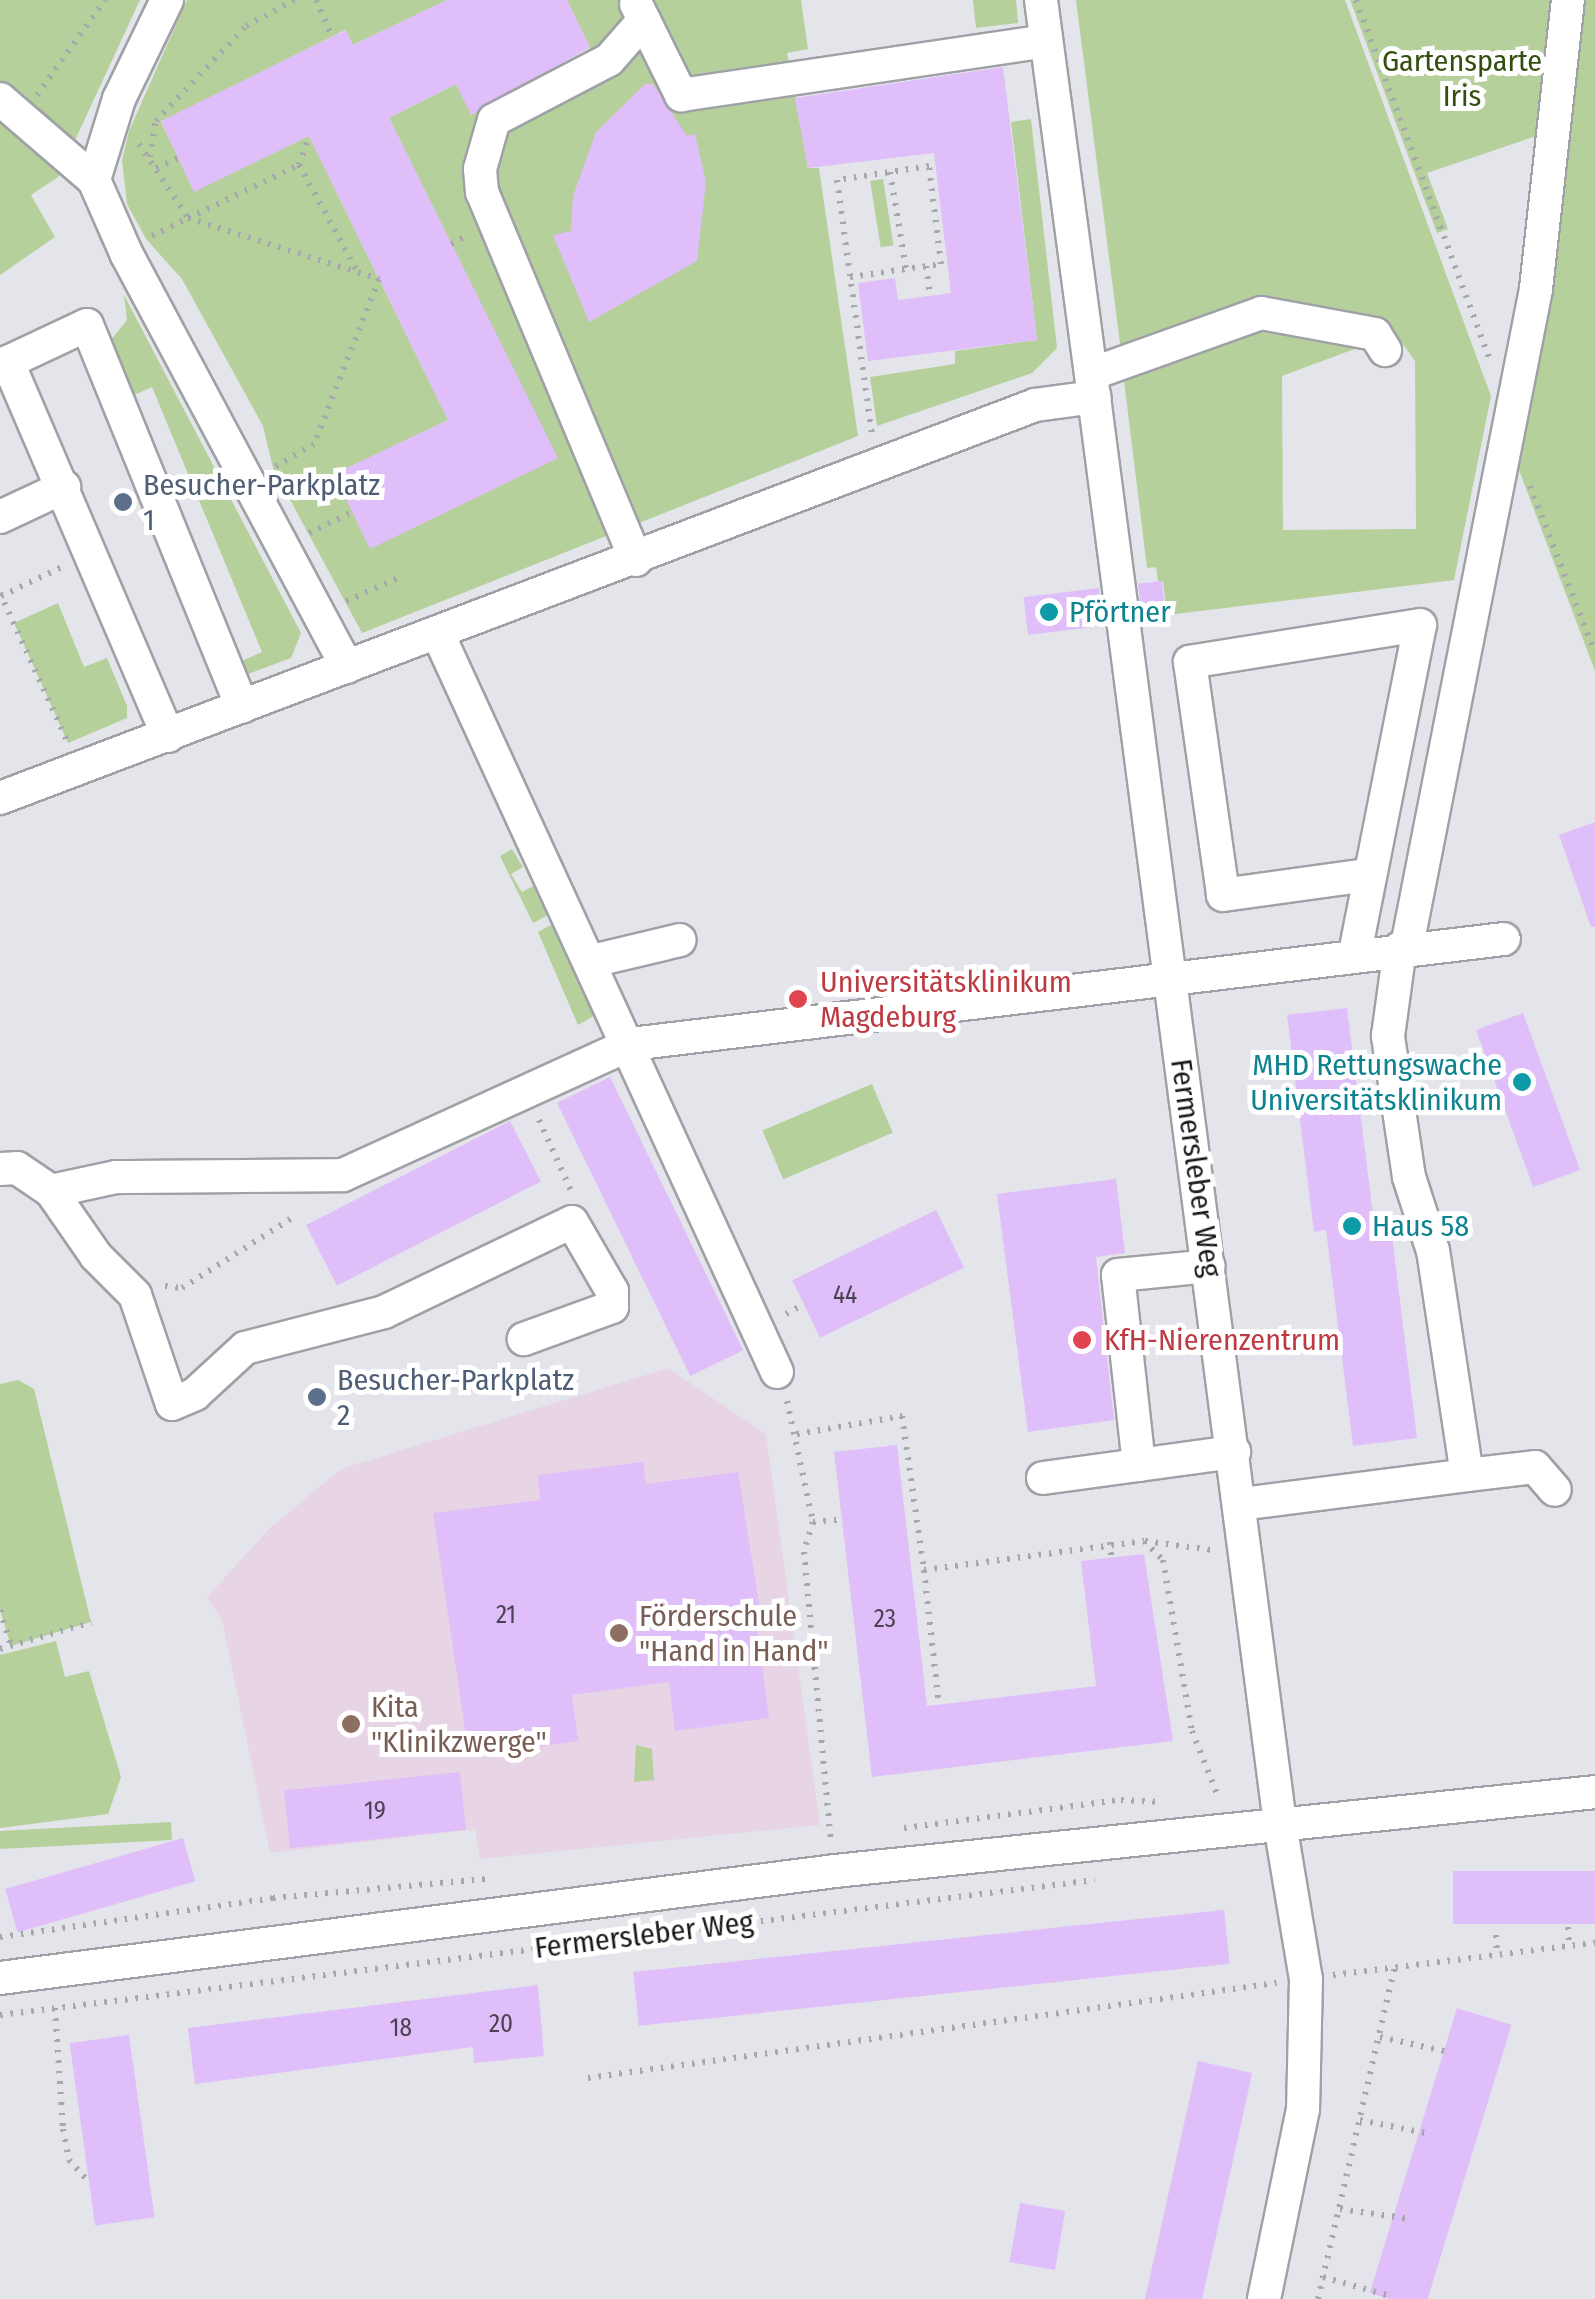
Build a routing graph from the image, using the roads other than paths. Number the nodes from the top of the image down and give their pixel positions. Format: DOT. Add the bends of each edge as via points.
graph roads {
  1 [pos="167,0"];
  2 [pos="1041,0"];
  3 [pos="1568,0"];
  4 [pos="639,10"];
  5 [pos="1046,41"];
  6 [pos="590,46"];
  7 [pos="6,116"];
  8 [pos="94,180"];
  9 [pos="1385,350"];
  10 [pos="1092,386"];
  11 [pos="64,487"];
  12 [pos="0,517"];
  13 [pos="636,560"];
  14 [pos="438,634"];
  15 [pos="347,667"];
  16 [pos="242,707"];
  17 [pos="168,736"];
  18 [pos="0,798"];
  19 [pos="1367,875"];
  20 [pos="1504,939"];
  21 [pos="680,940"];
  22 [pos="1404,947"];
  23 [pos="1355,953"];
  24 [pos="592,961"];
  25 [pos="1172,982"];
  26 [pos="631,1044"];
  27 [pos="0,1169"];
  28 [pos="51,1191"];
  29 [pos="1210,1266"];
  30 [pos="524,1339"];
  31 [pos="777,1372"];
  32 [pos="1234,1452"];
  33 [pos="1139,1465"];
  34 [pos="1467,1475"];
  35 [pos="1044,1478"];
  36 [pos="1555,1490"];
  37 [pos="1241,1504"];
  38 [pos="1595,1792"];
  39 [pos="1280,1824"];
  40 [pos="0,1978"];
  41 [pos="1264,2299"];
  1 -- 8 [label="street" via="119,98"];
  2 -- 5 [label="street, Fermersleber Weg"];
  3 -- 22 [label="street" via="1552,186"];
  4 -- 5 [label="street" via="681,96"];
  4 -- 6 [label="street"];
  4 -- 13 [label="street" via="608,60 494,120 480,168 482,192"];
  5 -- 10 [label="street, Fermersleber Weg"];
  7 -- 8 [label="street"];
  8 -- 15 [label="street" via="126,256 257,467"];
  9 -- 10 [label="street" via="1375,334 1261,314"];
  10 -- 13 [label="street"];
  10 -- 25 [label="street, Fermersleber Weg"];
  11 -- 12 [label="street"];
  11 -- 16 [label="street" via="8,362 87,325"];
  11 -- 17 [label="street"];
  13 -- 14 [label="street"];
  14 -- 15 [label="street"];
  14 -- 24 [label="street"];
  15 -- 16 [label="street"];
  16 -- 17 [label="street"];
  17 -- 18 [label="street"];
  19 -- 19 [label="street" via="1420,624 1190,662 1223,895"];
  19 -- 23 [label="street"];
  20 -- 22 [label="street"];
  21 -- 24 [label="street"];
  22 -- 23 [label="street"];
  22 -- 34 [label="street" via="1388,1036 1408,1176 1432,1251"];
  23 -- 25 [label="street"];
  24 -- 26 [label="street"];
  25 -- 26 [label="street"];
  25 -- 29 [label="street, Fermersleber Weg"];
  26 -- 28 [label="street" via="344,1174 116,1176"];
  26 -- 31 [label="street"];
  27 -- 28 [label="street" via="17,1168"];
  28 -- 30 [label="street" via="141,1308 172,1404 196,1394 244,1348 384,1312 572,1222 612,1291 612,1307"];
  29 -- 32 [label="street, Fermersleber Weg"];
  29 -- 33 [label="street" via="1118,1275"];
  32 -- 33 [label="street"];
  32 -- 37 [label="street, Fermersleber Weg"];
  33 -- 35 [label="street"];
  34 -- 36 [label="street" via="1534,1467"];
  34 -- 37 [label="street"];
  37 -- 39 [label="street, Fermersleber Weg"];
  38 -- 39 [label="street, Fermersleber Weg"];
  39 -- 40 [label="street, Fermersleber Weg" via="835,1871"];
  39 -- 41 [label="street" via="1306,1979 1304,2098"];
}
